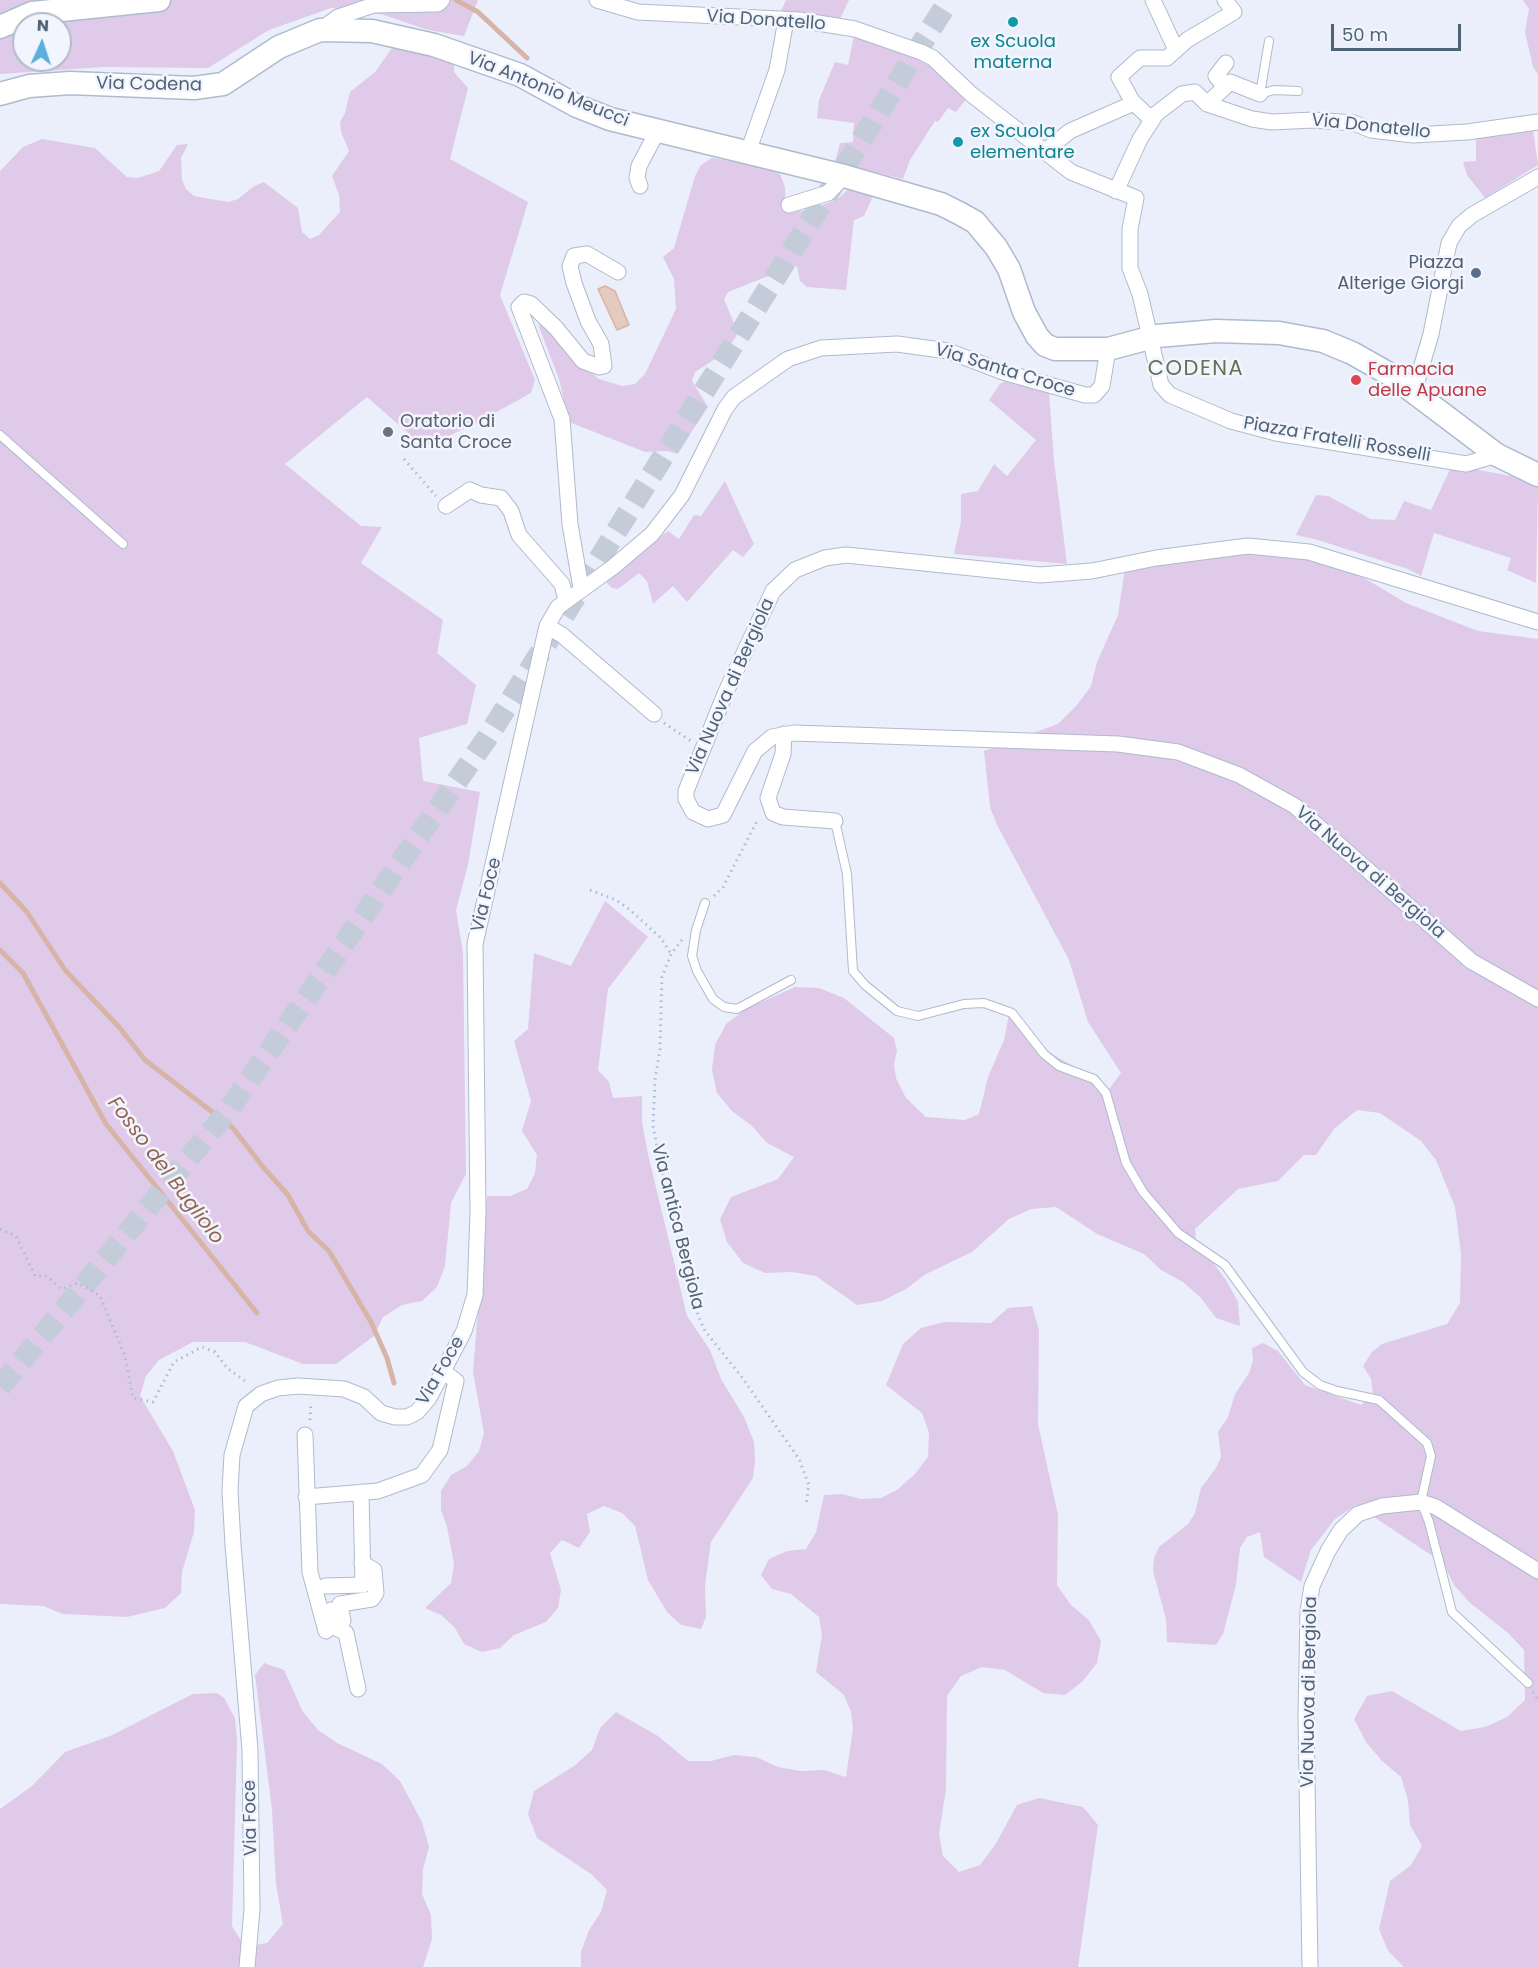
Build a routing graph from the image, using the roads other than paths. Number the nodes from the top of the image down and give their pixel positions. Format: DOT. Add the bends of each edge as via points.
graph roads {
  1 [pos="159,0"];
  2 [pos="442,0"];
  3 [pos="597,0"];
  4 [pos="1153,0"];
  5 [pos="1225,0"];
  6 [pos="786,20"];
  7 [pos="0,27"];
  8 [pos="320,30"];
  9 [pos="1269,41"];
  10 [pos="1176,50"];
  11 [pos="1226,63"];
  12 [pos="1225,87"];
  13 [pos="1298,92"];
  14 [pos="0,94"];
  15 [pos="1260,94"];
  16 [pos="1134,103"];
  17 [pos="1207,104"];
  18 [pos="1152,120"];
  19 [pos="1538,122"];
  20 [pos="657,132"];
  21 [pos="1044,152"];
  22 [pos="748,153"];
  23 [pos="844,176"];
  24 [pos="1538,177"];
  25 [pos="640,186"];
  26 [pos="1116,191"];
  27 [pos="1136,198"];
  28 [pos="789,205"];
  29 [pos="618,272"];
  30 [pos="1154,337"];
  31 [pos="1108,349"];
  32 [pos="1414,392"];
  33 [pos="0,435"];
  34 [pos="1497,455"];
  35 [pos="1538,475"];
  36 [pos="446,506"];
  37 [pos="123,544"];
  38 [pos="581,588"];
  39 [pos="566,600"];
  40 [pos="1538,622"];
  41 [pos="547,626"];
  42 [pos="654,714"];
  43 [pos="784,734"];
  44 [pos="835,821"];
  45 [pos="705,903"];
  46 [pos="791,980"];
  47 [pos="1538,999"];
  48 [pos="444,1372"];
  49 [pos="304,1435"];
  50 [pos="361,1492"];
  51 [pos="306,1497"];
  52 [pos="1421,1502"];
  53 [pos="362,1563"];
  54 [pos="1538,1571"];
  55 [pos="310,1572"];
  56 [pos="325,1586"];
  57 [pos="326,1631"];
  58 [pos="346,1633"];
  59 [pos="1528,1683"];
  60 [pos="358,1689"];
  61 [pos="1311,1950"];
  62 [pos="247,1967"];
  63 [pos="1302,1967"];
  64 [pos="1310,1967"];
  1 -- 7 [label="street" via="32,13"];
  2 -- 8 [label="street" via="438,4 374,4 338,17"];
  3 -- 6 [label="street, Via Donatello" via="638,12"];
  4 -- 10 [label="street"];
  5 -- 10 [label="street" via="1234,12"];
  6 -- 21 [label="street, Via Donatello" via="855,29 933,58"];
  6 -- 22 [label="street" via="777,70"];
  8 -- 14 [label="street, Via Codena" via="279,47 223,84 194,88 70,83 29,86"];
  8 -- 20 [label="street, Via Antonio Meucci" via="372,31 434,45 520,75 610,119"];
  9 -- 15 [label="lane"];
  10 -- 16 [label="street" via="1167,58 1140,58 1119,77"];
  11 -- 12 [label="street" via="1216,76"];
  12 -- 15 [label="street" via="1230,82"];
  12 -- 17 [label="street"];
  13 -- 15 [label="lane" via="1274,90"];
  16 -- 18 [label="street"];
  16 -- 21 [label="street" via="1070,130"];
  17 -- 18 [label="street, Via Donatello" via="1195,92 1182,94"];
  17 -- 19 [label="street, Via Donatello" via="1272,122 1354,123 1413,135"];
  18 -- 26 [label="street"];
  20 -- 22 [label="street, Via Antonio Meucci"];
  20 -- 25 [label="street" via="639,166"];
  21 -- 26 [label="street, Via Donatello" via="1079,177"];
  22 -- 23 [label="street, Via Antonio Meucci"];
  23 -- 28 [label="street" via="828,193"];
  23 -- 31 [label="street, Via Antonio Meucci" via="941,204 975,222 1009,269 1024,312 1045,345 1055,349"];
  24 -- 32 [label="street" via="1473,214 1459,226 1449,243 1431,334"];
  26 -- 27 [label="street, Via Donatello"];
  27 -- 30 [label="street, Piazza Fratelli Rosselli" via="1130,229 1130,268"];
  29 -- 38 [label="street" via="586,254 574,256 570,266 588,321 601,344 604,366 583,362 531,304 525,302 519,307 562,419 570,524"];
  30 -- 31 [label="street, Via Antonio Meucci"];
  30 -- 32 [label="street, Via Antonio Meucci" via="1216,331 1279,333 1323,341 1352,353"];
  30 -- 34 [label="street, Piazza Fratelli Rosselli" via="1161,385 1170,395 1231,421 1276,433 1466,464"];
  31 -- 38 [label="street, Via Santa Croce" via="1102,386 1094,395 1003,372 948,351 897,344 821,348 800,353 734,397 682,495 652,534"];
  32 -- 34 [label="street, Via Antonio Meucci"];
  33 -- 37 [label="lane"];
  34 -- 35 [label="street, Via Antonio Meucci"];
  36 -- 39 [label="street" via="470,490 501,498 511,511 519,535 562,584"];
  38 -- 39 [label="street, Via Santa Croce"];
  39 -- 41 [label="street, Via Santa Croce"];
  40 -- 43 [label="street, Via Nuova di Bergiola" via="1309,552 1248,546 1092,571 1040,574 846,555 825,558 795,570 772,591 688,783 686,799 693,812 708,819 723,815 755,750 772,737"];
  41 -- 42 [label="street"];
  41 -- 48 [label="street, Via Foce" via="475,944 478,1213 475,1295 464,1331"];
  43 -- 44 [label="street" via="783,754 768,798 773,813"];
  43 -- 47 [label="street, Via Nuova di Bergiola" via="1118,744 1178,752 1239,775 1295,806 1471,961"];
  44 -- 52 [label="lane" via="847,874 853,971 865,985 897,1011 918,1016 984,1003 1012,1013 1044,1054 1059,1066 1094,1079 1107,1093 1126,1162 1143,1192 1178,1233 1225,1265 1303,1372 1320,1385 1379,1400 1427,1443 1431,1456"];
  45 -- 46 [label="lane" via="692,956 713,999 737,1010"];
  48 -- 50 [label="street" via="456,1381 440,1450 433,1462 422,1475 398,1486"];
  48 -- 62 [label="street, Via Foce" via="429,1398 417,1412 406,1417 381,1413 364,1397 344,1389 298,1386 261,1394 246,1406 240,1423 232,1455 230,1491 250,1750 252,1909"];
  49 -- 51 [label="street"];
  50 -- 51 [label="street"];
  50 -- 53 [label="street"];
  51 -- 55 [label="street"];
  52 -- 54 [label="street" via="1436,1507"];
  52 -- 59 [label="lane" via="1452,1611"];
  52 -- 61 [label="street, Via Nuova di Bergiola" via="1382,1506 1358,1514 1336,1537 1312,1586 1306,1716"];
  53 -- 56 [label="street" via="363,1586"];
  53 -- 58 [label="street" via="374,1570 376,1593 372,1599 339,1604"];
  55 -- 56 [label="street"];
  55 -- 57 [label="street"];
  56 -- 58 [label="street" via="336,1628"];
  58 -- 60 [label="street"];
  61 -- 63 [label="lane"];
  61 -- 64 [label="street, Via Nuova di Bergiola"];
}
